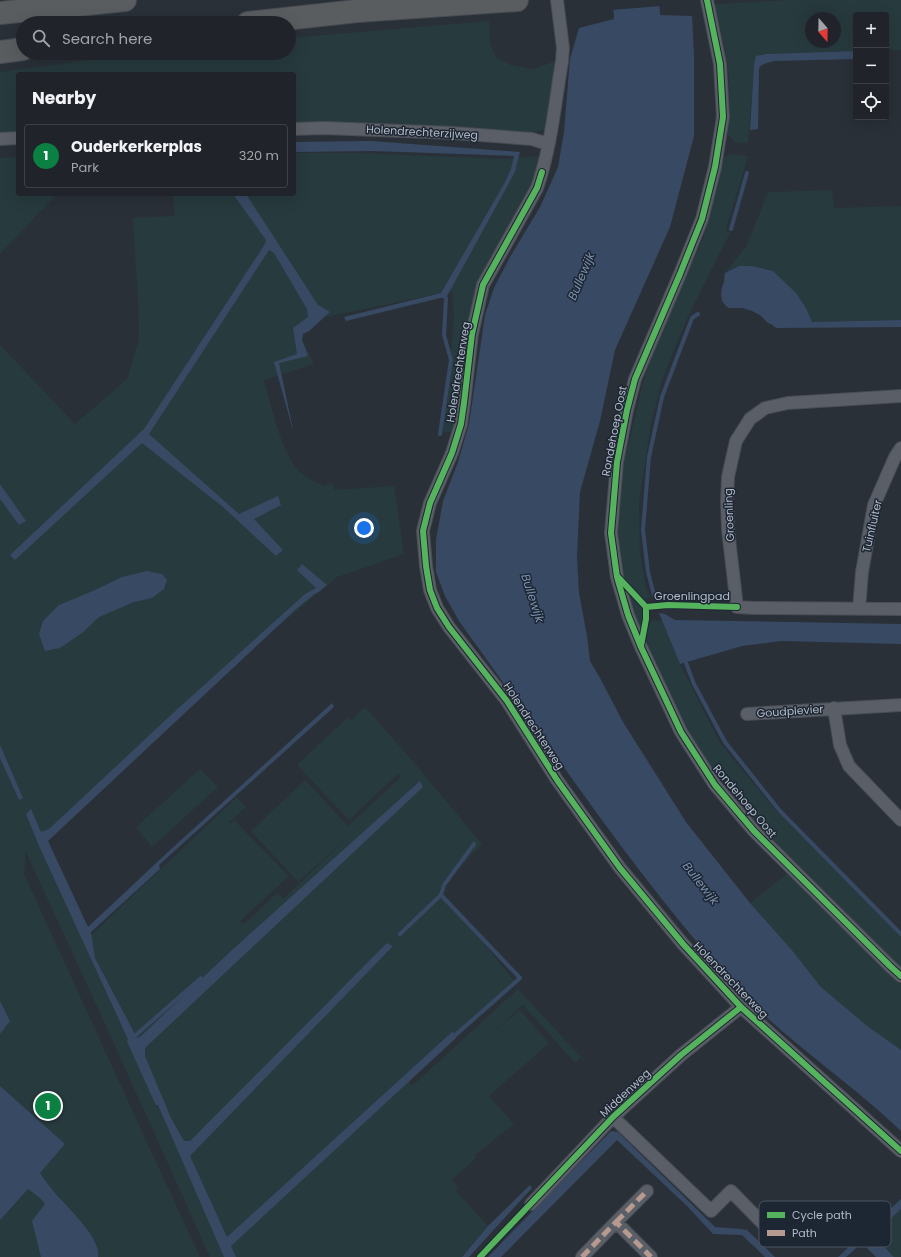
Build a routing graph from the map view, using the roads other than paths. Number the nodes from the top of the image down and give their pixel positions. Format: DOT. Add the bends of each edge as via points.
graph roads {
  1 [pos="125,0"];
  2 [pos="516,0"];
  3 [pos="557,0"];
  4 [pos="707,0"];
  5 [pos="0,13"];
  6 [pos="296,18"];
  7 [pos="16,50"];
  8 [pos="0,52"];
  9 [pos="296,129"];
  10 [pos="16,138"];
  11 [pos="0,139"];
  12 [pos="548,144"];
  13 [pos="901,396"];
  14 [pos="901,448"];
  15 [pos="859,609"];
  16 [pos="901,609"];
  17 [pos="901,705"];
  18 [pos="834,708"];
  19 [pos="747,714"];
  20 [pos="901,820"];
  21 [pos="901,976"];
  22 [pos="741,1007"];
  23 [pos="613,1117"];
  24 [pos="901,1151"];
  25 [pos="646,1191"];
  26 [pos="531,1204"];
  27 [pos="759,1219"];
  28 [pos="616,1222"];
  29 [pos="582,1257"];
  30 [pos="651,1257"];
  1 -- 5 [label="highway"];
  2 -- 6 [label="highway"];
  3 -- 12 [label="street, Holendrechterweg" via="563,48"];
  4 -- 21 [label="street, Rondehoep Oost" via="720,64 723,117 715,167 702,220 635,379 627,410 616,462 611,533 617,577 641,647 681,732 715,785 787,865"];
  7 -- 8 [label="highway"];
  9 -- 12 [label="street, Holendrechterzijweg" via="453,133 532,139"];
  10 -- 11 [label="street"];
  12 -- 22 [label="street, Holendrechterweg" via="537,188 483,285 472,334 461,424 452,453 430,503 423,531 430,590 437,608 507,701 557,780 620,868 683,944"];
  13 -- 15 [label="street, Groenling" via="788,403 765,408 750,419 736,441 728,477 728,530 737,606"];
  14 -- 15 [label="street, Tuinfluiter" via="874,505 862,572"];
  15 -- 16 [label="street, Groenling"];
  17 -- 18 [label="street, Goudplevier"];
  18 -- 19 [label="street, Goudplevier"];
  18 -- 20 [label="street, Goudplevier" via="840,745 848,766"];
  22 -- 23 [label="street, Middenweg" via="681,1055"];
  22 -- 24 [label="street, Holendrechterweg"];
  23 -- 26 [label="street, Middenweg"];
  23 -- 27 [label="street, Middenweg" via="711,1211 731,1191"];
  25 -- 28 [label="street"];
  28 -- 29 [label="street"];
  28 -- 30 [label="street"];
}
